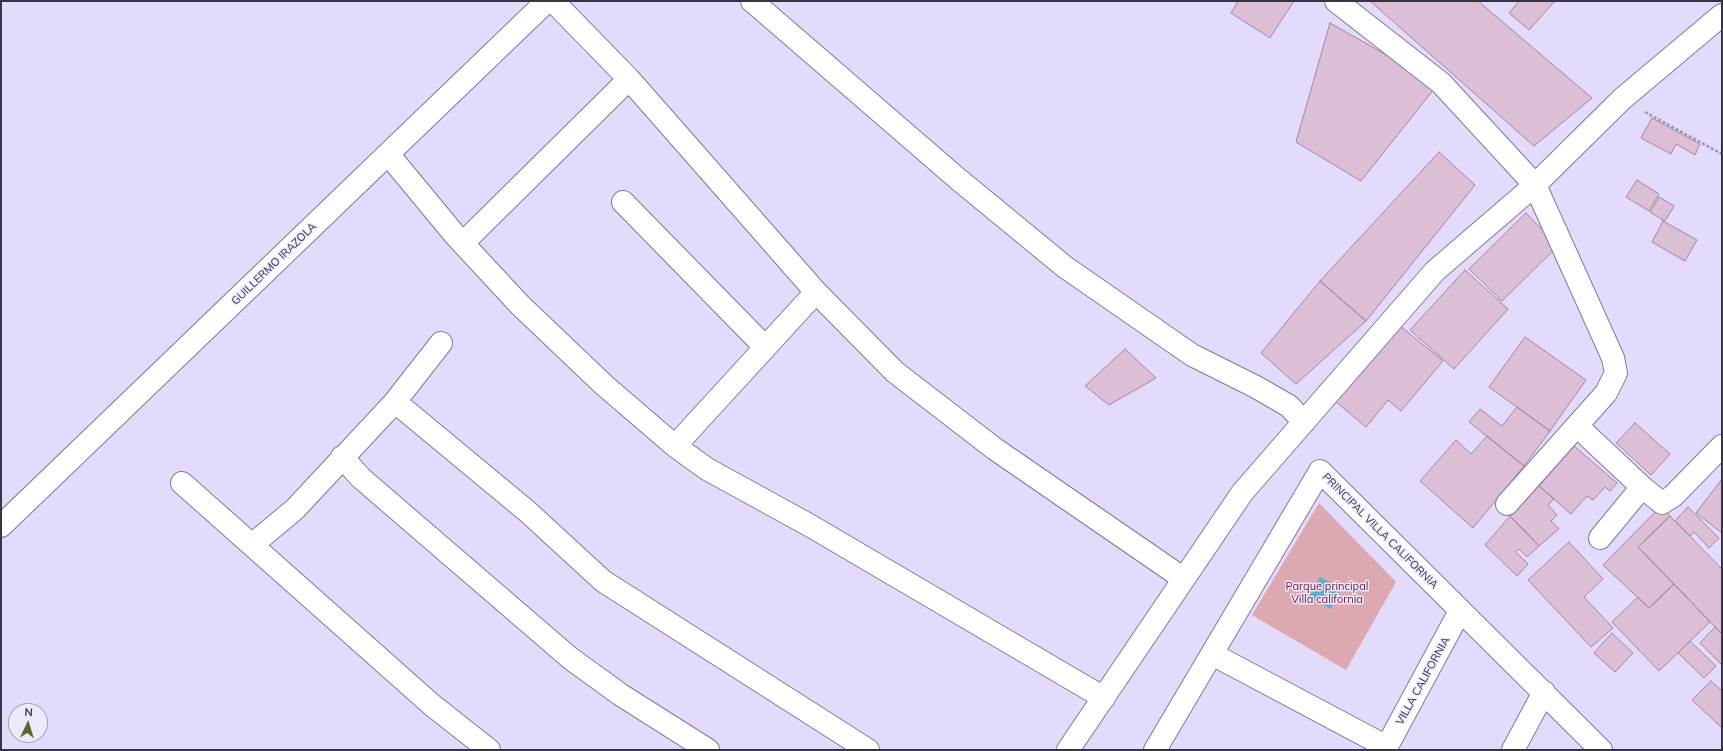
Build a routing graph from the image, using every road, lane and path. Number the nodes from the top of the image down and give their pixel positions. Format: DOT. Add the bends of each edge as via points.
graph roads {
  1 [pos="547,1"];
  2 [pos="553,1"];
  3 [pos="752,1"];
  4 [pos="1336,1"];
  5 [pos="1722,15"];
  6 [pos="629,79"];
  7 [pos="1622,99"];
  8 [pos="388,154"];
  9 [pos="1722,154"];
  10 [pos="1534,184"];
  11 [pos="623,202"];
  12 [pos="462,243"];
  13 [pos="816,292"];
  14 [pos="440,343"];
  15 [pos="765,347"];
  16 [pos="394,403"];
  17 [pos="1304,422"];
  18 [pos="1577,426"];
  19 [pos="675,446"];
  20 [pos="1722,446"];
  21 [pos="342,458"];
  22 [pos="182,483"];
  23 [pos="1642,487"];
  24 [pos="1507,504"];
  25 [pos="1,526"];
  26 [pos="1600,538"];
  27 [pos="252,546"];
  28 [pos="1184,579"];
  29 [pos="1460,611"];
  30 [pos="1212,654"];
  31 [pos="1544,692"];
  32 [pos="1104,698"];
  33 [pos="1386,748"];
  34 [pos="489,750"];
  35 [pos="708,750"];
  36 [pos="868,750"];
  37 [pos="1068,750"];
  38 [pos="1155,750"];
  39 [pos="1513,750"];
  40 [pos="1601,750"];
  1 -- 8 [label="street, GUILLERMO IRAZOLA"];
  2 -- 6 [label="street"];
  3 -- 17 [label="street" via="958,179 1065,266 1192,355 1289,406"];
  4 -- 10 [label="street" via="1441,83"];
  5 -- 7 [label="street"];
  6 -- 12 [label="street"];
  6 -- 13 [label="street"];
  7 -- 9 [label="path"];
  7 -- 10 [label="street"];
  8 -- 12 [label="street"];
  8 -- 25 [label="street, GUILLERMO IRAZOLA"];
  10 -- 17 [label="street" via="1435,270"];
  10 -- 18 [label="street" via="1613,358 1616,373 1606,393"];
  11 -- 15 [label="street"];
  12 -- 19 [label="street" via="532,316 604,385"];
  13 -- 15 [label="street"];
  13 -- 28 [label="street" via="895,372 995,449"];
  14 -- 16 [label="street"];
  15 -- 19 [label="street"];
  16 -- 21 [label="street"];
  16 -- 36 [label="street" via="528,512 603,581"];
  17 -- 28 [label="street" via="1242,493"];
  18 -- 23 [label="street"];
  18 -- 24 [label="street"];
  19 -- 32 [label="street" via="707,469 809,525"];
  20 -- 23 [label="street" via="1673,496 1662,503"];
  21 -- 27 [label="street" via="294,509"];
  21 -- 35 [label="street" via="361,478 570,658 621,695"];
  22 -- 27 [label="street"];
  23 -- 26 [label="street"];
  27 -- 34 [label="street" via="432,704"];
  28 -- 32 [label="street"];
  29 -- 30 [label="street, PRINCIPAL VILLA CALIFORNIA" via="1320,471"];
  29 -- 31 [label="street, PRINCIPAL VILLA CALIFORNIA"];
  29 -- 33 [label="street, VILLA CALIFORNIA"];
  30 -- 33 [label="street"];
  30 -- 38 [label="street, PRINCIPAL VILLA CALIFORNIA"];
  31 -- 39 [label="street"];
  31 -- 40 [label="street, PRINCIPAL VILLA CALIFORNIA"];
  32 -- 37 [label="street"];
}
